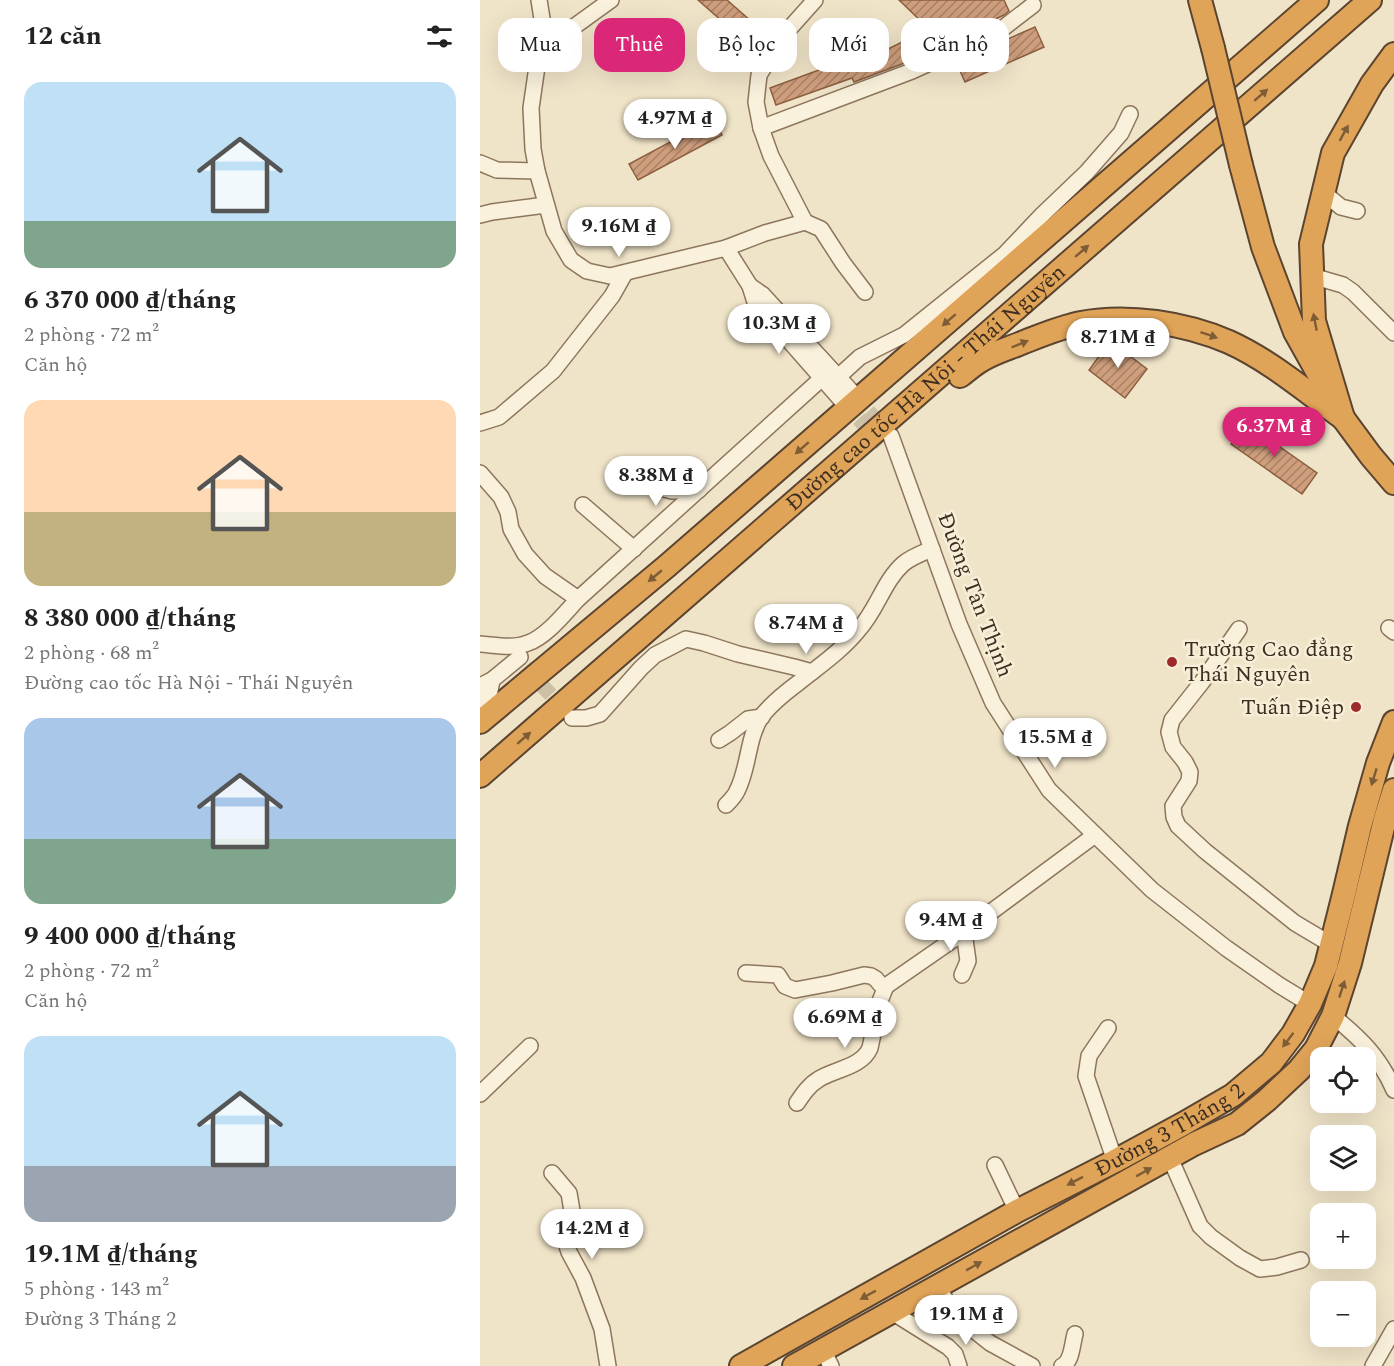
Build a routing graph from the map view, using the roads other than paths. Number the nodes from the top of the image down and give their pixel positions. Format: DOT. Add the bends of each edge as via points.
graph roads {
  1 [pos="539,0"];
  2 [pos="611,0"];
  3 [pos="815,0"];
  4 [pos="1200,0"];
  5 [pos="1301,0"];
  6 [pos="1317,0"];
  7 [pos="1370,0"];
  8 [pos="1033,4"];
  9 [pos="542,18"];
  10 [pos="582,21"];
  11 [pos="1394,54"];
  12 [pos="536,72"];
  13 [pos="1130,114"];
  14 [pos="761,128"];
  15 [pos="480,163"];
  16 [pos="537,171"];
  17 [pos="1324,193"];
  18 [pos="546,206"];
  19 [pos="1357,211"];
  20 [pos="480,215"];
  21 [pos="805,222"];
  22 [pos="1056,227"];
  23 [pos="726,248"];
  24 [pos="625,273"];
  25 [pos="1312,276"];
  26 [pos="865,292"];
  27 [pos="1394,333"];
  28 [pos="830,375"];
  29 [pos="848,398"];
  30 [pos="1343,418"];
  31 [pos="480,423"];
  32 [pos="887,440"];
  33 [pos="617,469"];
  34 [pos="480,472"];
  35 [pos="1394,483"];
  36 [pos="699,490"];
  37 [pos="583,505"];
  38 [pos="634,549"];
  39 [pos="932,549"];
  40 [pos="690,593"];
  41 [pos="578,599"];
  42 [pos="1239,629"];
  43 [pos="480,644"];
  44 [pos="519,657"];
  45 [pos="812,672"];
  46 [pos="486,683"];
  47 [pos="480,705"];
  48 [pos="762,717"];
  49 [pos="572,718"];
  50 [pos="480,722"];
  51 [pos="1394,722"];
  52 [pos="719,740"];
  53 [pos="480,776"];
  54 [pos="1394,790"];
  55 [pos="726,806"];
  56 [pos="1095,835"];
  57 [pos="964,932"];
  58 [pos="1332,945"];
  59 [pos="746,972"];
  60 [pos="962,975"];
  61 [pos="886,986"];
  62 [pos="1310,1004"];
  63 [pos="1333,1016"];
  64 [pos="1108,1028"];
  65 [pos="530,1046"];
  66 [pos="1394,1090"];
  67 [pos="480,1094"];
  68 [pos="796,1103"];
  69 [pos="1183,1124"];
  70 [pos="1194,1144"];
  71 [pos="1170,1158"];
  72 [pos="1115,1161"];
  73 [pos="995,1166"];
  74 [pos="552,1173"];
  75 [pos="1017,1211"];
  76 [pos="1301,1260"];
  77 [pos="937,1286"];
  78 [pos="892,1312"];
  79 [pos="1394,1329"];
  80 [pos="1075,1334"];
  81 [pos="827,1358"];
  82 [pos="608,1366"];
  83 [pos="741,1366"];
  84 [pos="794,1366"];
  85 [pos="959,1366"];
  86 [pos="1032,1366"];
  87 [pos="1062,1366"];
  88 [pos="1373,1366"];
  1 -- 9 [label="street"];
  2 -- 10 [label="street"];
  3 -- 14 [label="street" via="782,37 759,75 756,102"];
  4 -- 30 [label="highway, bridge" via="1263,247 1295,332"];
  5 -- 22 [label="highway" via="1174,111"];
  6 -- 22 [label="highway, Đường cao tốc Hà Nội - Thái Nguyên"];
  40 -- 7 [label="highway, Đường cao tốc Hà Nội - Thái Nguyên, one-way"];
  8 -- 14 [label="street" via="998,32 923,66"];
  17 -- 11 [label="highway, one-way" via="1333,153"];
  12 -- 16 [label="street" via="531,108"];
  13 -- 28 [label="street" via="1121,133 1094,164 1005,254 904,335"];
  14 -- 21 [label="street"];
  15 -- 16 [label="street" via="497,170"];
  16 -- 18 [label="street"];
  17 -- 19 [label="street" via="1341,207"];
  17 -- 25 [label="highway" via="1311,244"];
  18 -- 20 [label="street"];
  18 -- 24 [label="street" via="554,231 571,260 587,271 610,276"];
  21 -- 23 [label="street"];
  21 -- 26 [label="street" via="821,229"];
  22 -- 50 [label="highway, Đường cao tốc Hà Nội - Thái Nguyên, one-way" via="667,566"];
  23 -- 24 [label="street"];
  23 -- 28 [label="street" via="750,286 755,302"];
  24 -- 31 [label="street" via="597,317 553,371 499,417"];
  25 -- 27 [label="street" via="1343,285"];
  30 -- 25 [label="highway, one-way" via="1314,321"];
  28 -- 29 [label="street"];
  28 -- 36 [label="street"];
  30 -- 35 [label="highway"];
  40 -- 30 [label="highway, one-way" via="817,497 935,394 982,360 1078,323 1146,321 1212,336 1257,357"];
  32 -- 39 [label="street, Đường Tân Thịnh" via="899,459"];
  33 -- 36 [label="street" via="645,484 672,491"];
  34 -- 41 [label="street" via="501,497 511,529 525,554 545,576"];
  36 -- 38 [label="street"];
  37 -- 38 [label="street"];
  38 -- 41 [label="street"];
  39 -- 45 [label="street" via="904,563 861,628"];
  39 -- 56 [label="street, Đường Tân Thịnh" via="993,703 1049,790"];
  53 -- 40 [label="highway, Đường cao tốc Hà Nội - Thái Nguyên, one-way"];
  41 -- 44 [label="street"];
  42 -- 58 [label="street" via="1172,720 1169,732 1173,747 1190,772 1189,781 1173,806 1174,817 1178,826 1214,858 1295,923"];
  43 -- 44 [label="street"];
  44 -- 46 [label="street"];
  45 -- 48 [label="street"];
  45 -- 49 [label="street" via="686,639 655,655 600,714"];
  46 -- 47 [label="street" via="490,691"];
  48 -- 52 [label="street" via="748,719"];
  48 -- 55 [label="street" via="737,793"];
  51 -- 58 [label="highway, Đường 3 Tháng 2, one-way" via="1360,826"];
  63 -- 54 [label="highway, Đường 3 Tháng 2, one-way"];
  56 -- 57 [label="street"];
  56 -- 62 [label="street, Đường Tân Thịnh" via="1152,890 1226,948"];
  57 -- 60 [label="street" via="968,961"];
  57 -- 61 [label="street"];
  58 -- 62 [label="highway, Đường 3 Tháng 2"];
  59 -- 61 [label="street" via="778,975 785,986 795,990 864,975"];
  61 -- 68 [label="street" via="867,1055 820,1078"];
  62 -- 69 [label="highway, Đường 3 Tháng 2, one-way" via="1271,1063 1233,1095"];
  63 -- 66 [label="street" via="1366,1045"];
  63 -- 70 [label="highway, Đường 3 Tháng 2" via="1299,1071 1237,1124"];
  64 -- 72 [label="street" via="1089,1056 1086,1076"];
  65 -- 67 [label="street"];
  69 -- 70 [label="highway"];
  69 -- 72 [label="highway, Đường 3 Tháng 2"];
  70 -- 71 [label="highway, Đường 3 Tháng 2"];
  71 -- 76 [label="street" via="1200,1226 1211,1237 1260,1269"];
  77 -- 71 [label="highway, Đường 3 Tháng 2, one-way"];
  72 -- 75 [label="highway, Đường 3 Tháng 2, one-way"];
  73 -- 75 [label="street"];
  74 -- 82 [label="street" via="569,1193 572,1211 565,1240 602,1329"];
  75 -- 83 [label="highway, Đường 3 Tháng 2, one-way"];
  77 -- 78 [label="highway, Đường 3 Tháng 2"];
  77 -- 86 [label="street" via="956,1316 990,1343"];
  78 -- 81 [label="highway, Đường 3 Tháng 2"];
  78 -- 85 [label="street" via="948,1347"];
  79 -- 88 [label="street"];
  80 -- 87 [label="street" via="1069,1361"];
  81 -- 84 [label="highway, Đường 3 Tháng 2"];
}
